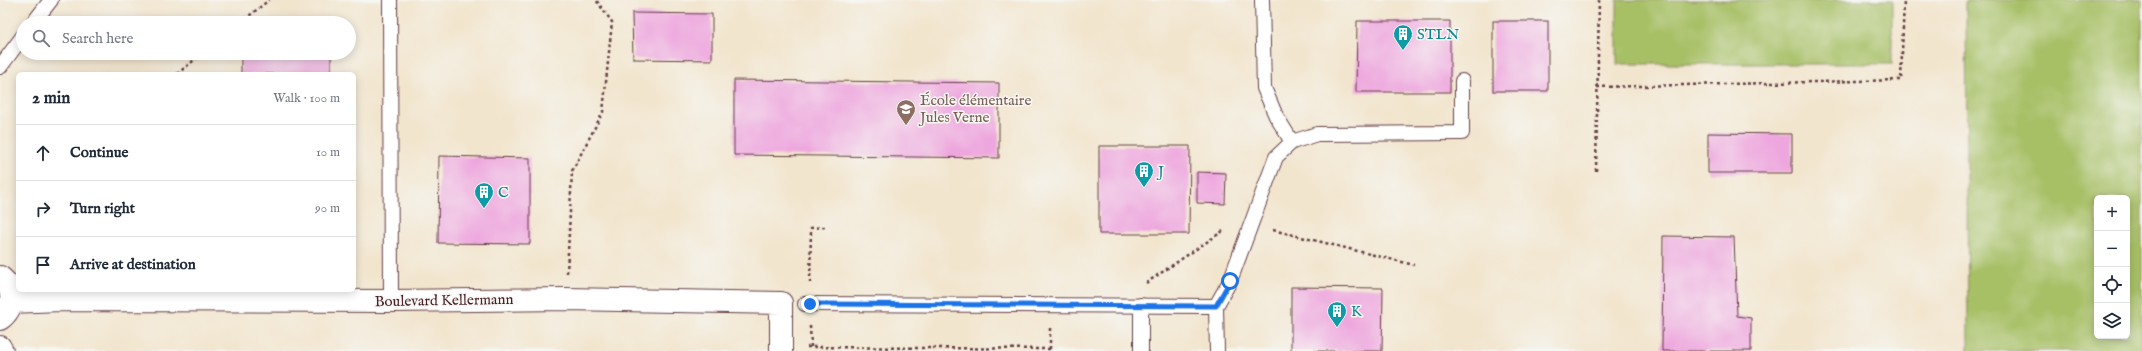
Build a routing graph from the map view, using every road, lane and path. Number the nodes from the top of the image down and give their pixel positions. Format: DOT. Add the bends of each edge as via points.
graph roads {
  1 [pos="51,0"];
  2 [pos="269,0"];
  3 [pos="390,0"];
  4 [pos="596,0"];
  5 [pos="1262,0"];
  6 [pos="1598,0"];
  7 [pos="1904,0"];
  8 [pos="38,16"];
  9 [pos="249,16"];
  10 [pos="16,45"];
  11 [pos="194,60"];
  12 [pos="0,67"];
  13 [pos="179,72"];
  14 [pos="1462,81"];
  15 [pos="1597,87"];
  16 [pos="1292,142"];
  17 [pos="1596,171"];
  18 [pos="825,227"];
  19 [pos="811,228"];
  20 [pos="0,277"];
  21 [pos="566,299"];
  22 [pos="391,301"];
  23 [pos="805,304"];
  24 [pos="1141,305"];
  25 [pos="1216,306"];
  26 [pos="6,310"];
  27 [pos="0,347"];
  28 [pos="781,349"];
  29 [pos="1050,349"];
  30 [pos="2,351"];
  31 [pos="1141,351"];
  32 [pos="1217,351"];
  1 -- 8 [label="lane"];
  2 -- 9 [label="path"];
  3 -- 22 [label="lane"];
  4 -- 21 [label="path" via="612,22 604,112 572,171"];
  5 -- 16 [label="lane" via="1264,88 1276,116"];
  6 -- 15 [label="path"];
  7 -- 15 [label="path" via="1902,80"];
  10 -- 12 [label="lane"];
  11 -- 13 [label="path"];
  14 -- 16 [label="lane" via="1462,133 1317,134"];
  15 -- 17 [label="path"];
  16 -- 25 [label="lane" via="1276,157 1230,281"];
  18 -- 19 [label="path"];
  20 -- 26 [label="street" via="8,286"];
  21 -- 22 [label="street, Boulevard Kellermann"];
  21 -- 28 [label="street, Boulevard Kellermann" via="781,303"];
  22 -- 26 [label="street, Boulevard Kellermann" via="60,300"];
  23 -- 24 [label="lane"];
  24 -- 25 [label="lane"];
  24 -- 31 [label="lane"];
  25 -- 32 [label="lane"];
  27 -- 30 [label="street"];
  28 -- 29 [label="path"];
}
